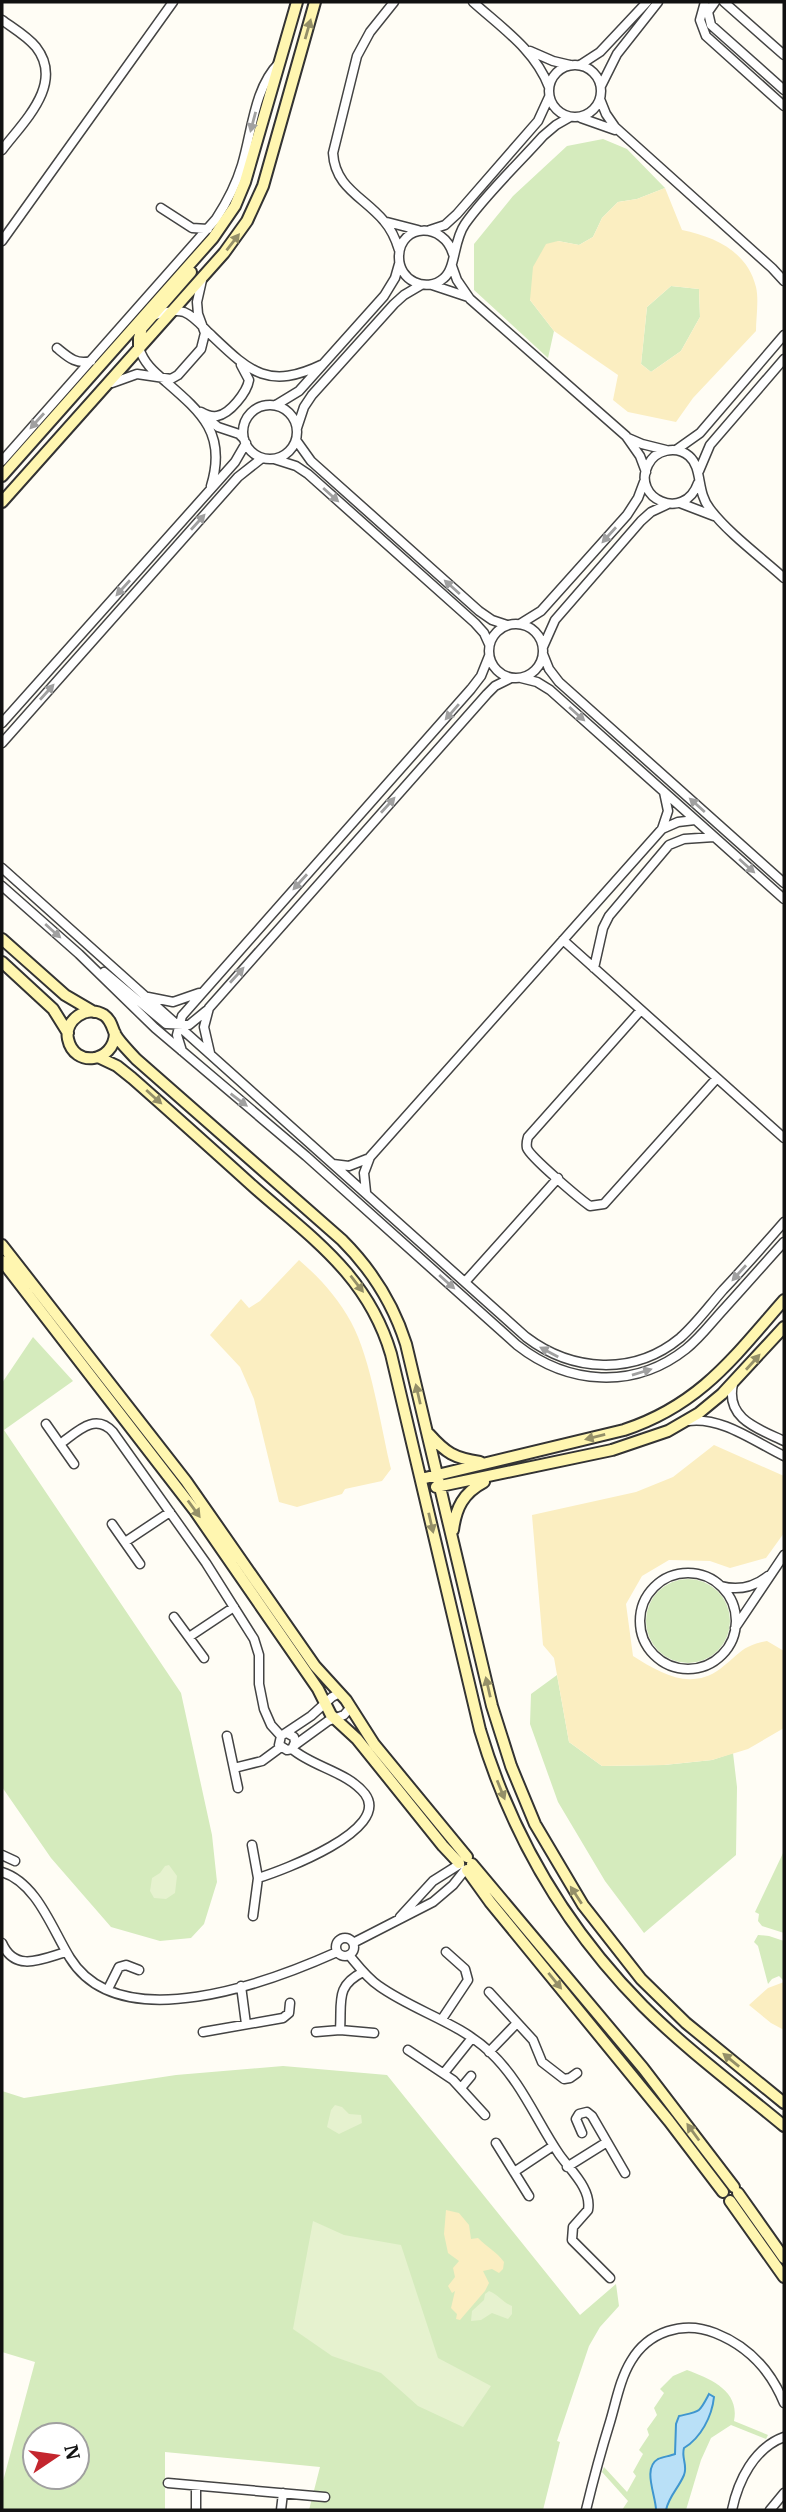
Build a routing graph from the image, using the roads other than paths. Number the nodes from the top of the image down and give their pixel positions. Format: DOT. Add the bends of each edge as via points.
graph roads {
  1 [pos="173,2"];
  2 [pos="315,2"];
  3 [pos="394,2"];
  4 [pos="473,2"];
  5 [pos="647,2"];
  6 [pos="658,2"];
  7 [pos="705,2"];
  8 [pos="715,2"];
  9 [pos="724,2"];
  10 [pos="294,6"];
  11 [pos="2,20"];
  12 [pos="527,50"];
  13 [pos="784,55"];
  14 [pos="576,65"];
  15 [pos="601,87"];
  16 [pos="784,90"];
  17 [pos="549,92"];
  18 [pos="600,99"];
  19 [pos="784,106"];
  20 [pos="574,118"];
  21 [pos="621,133"];
  22 [pos="2,150"];
  23 [pos="161,208"];
  24 [pos="384,220"];
  25 [pos="192,229"];
  26 [pos="420,230"];
  27 [pos="430,230"];
  28 [pos="211,233"];
  29 [pos="2,241"];
  30 [pos="195,245"];
  31 [pos="399,251"];
  32 [pos="453,254"];
  33 [pos="399,264"];
  34 [pos="452,266"];
  35 [pos="772,268"];
  36 [pos="784,275"];
  37 [pos="203,277"];
  38 [pos="784,281"];
  39 [pos="427,285"];
  40 [pos="470,299"];
  41 [pos="171,311"];
  42 [pos="153,316"];
  43 [pos="139,320"];
  44 [pos="204,328"];
  45 [pos="784,335"];
  46 [pos="57,348"];
  47 [pos="139,348"];
  48 [pos="784,359"];
  49 [pos="237,360"];
  50 [pos="73,361"];
  51 [pos="90,361"];
  52 [pos="323,364"];
  53 [pos="76,378"];
  54 [pos="163,379"];
  55 [pos="101,390"];
  56 [pos="276,405"];
  57 [pos="198,410"];
  58 [pos="297,428"];
  59 [pos="626,436"];
  60 [pos="296,440"];
  61 [pos="245,441"];
  62 [pos="672,450"];
  63 [pos="262,458"];
  64 [pos="8,459"];
  65 [pos="274,459"];
  66 [pos="645,475"];
  67 [pos="2,476"];
  68 [pos="698,478"];
  69 [pos="209,491"];
  70 [pos="2,502"];
  71 [pos="680,503"];
  72 [pos="669,504"];
  73 [pos="716,517"];
  74 [pos="784,578"];
  75 [pos="520,624"];
  76 [pos="507,625"];
  77 [pos="489,645"];
  78 [pos="543,651"];
  79 [pos="489,656"];
  80 [pos="510,678"];
  81 [pos="521,678"];
  82 [pos="2,723"];
  83 [pos="2,743"];
  84 [pos="664,792"];
  85 [pos="695,820"];
  86 [pos="662,829"];
  87 [pos="714,837"];
  88 [pos="2,868"];
  89 [pos="784,883"];
  90 [pos="2,886"];
  91 [pos="784,899"];
  92 [pos="2,939"];
  93 [pos="563,940"];
  94 [pos="79,954"];
  95 [pos="2,962"];
  96 [pos="594,968"];
  97 [pos="201,992"];
  98 [pos="143,995"];
  99 [pos="209,1008"];
  100 [pos="641,1010"];
  101 [pos="94,1012"];
  102 [pos="178,1026"];
  103 [pos="115,1032"];
  104 [pos="68,1033"];
  105 [pos="183,1052"];
  106 [pos="212,1055"];
  107 [pos="98,1058"];
  108 [pos="717,1078"];
  109 [pos="784,1138"];
  110 [pos="370,1157"];
  111 [pos="332,1163"];
  112 [pos="558,1178"];
  113 [pos="367,1195"];
  114 [pos="784,1222"];
  115 [pos="784,1242"];
  116 [pos="2,1245"];
  117 [pos="2,1261"];
  118 [pos="465,1282"];
  119 [pos="776,1304"];
  120 [pos="784,1326"];
  121 [pos="733,1384"];
  122 [pos="685,1421"];
  123 [pos="46,1424"];
  124 [pos="428,1433"];
  125 [pos="784,1441"];
  126 [pos="60,1444"];
  127 [pos="784,1456"];
  128 [pos="486,1463"];
  129 [pos="74,1464"];
  130 [pos="438,1475"];
  131 [pos="496,1476"];
  132 [pos="422,1484"];
  133 [pos="440,1487"];
  134 [pos="170,1511"];
  135 [pos="112,1524"];
  136 [pos="452,1537"];
  137 [pos="125,1542"];
  138 [pos="784,1555"];
  139 [pos="140,1564"];
  140 [pos="775,1569"];
  141 [pos="719,1586"];
  142 [pos="234,1607"];
  143 [pos="174,1617"];
  144 [pos="735,1629"];
  145 [pos="189,1637"];
  146 [pos="204,1658"];
  147 [pos="340,1693"];
  148 [pos="325,1704"];
  149 [pos="351,1708"];
  150 [pos="334,1718"];
  151 [pos="300,1723"];
  152 [pos="284,1734"];
  153 [pos="309,1734"];
  154 [pos="227,1736"];
  155 [pos="293,1746"];
  156 [pos="281,1747"];
  157 [pos="234,1769"];
  158 [pos="238,1787"];
  159 [pos="252,1845"];
  160 [pos="2,1857"];
  161 [pos="15,1861"];
  162 [pos="465,1865"];
  163 [pos="2,1872"];
  164 [pos="258,1878"];
  165 [pos="428,1886"];
  166 [pos="439,1898"];
  167 [pos="253,1916"];
  168 [pos="400,1917"];
  169 [pos="2,1943"];
  170 [pos="353,1943"];
  171 [pos="66,1952"];
  172 [pos="337,1952"];
  173 [pos="446,1952"];
  174 [pos="349,1955"];
  175 [pos="139,1970"];
  176 [pos="363,1972"];
  177 [pos="241,1986"];
  178 [pos="108,1989"];
  179 [pos="489,1992"];
  180 [pos="290,2003"];
  181 [pos="442,2019"];
  182 [pos="274,2020"];
  183 [pos="517,2023"];
  184 [pos="246,2024"];
  185 [pos="276,2030"];
  186 [pos="340,2030"];
  187 [pos="203,2032"];
  188 [pos="316,2032"];
  189 [pos="374,2033"];
  190 [pos="471,2038"];
  191 [pos="408,2049"];
  192 [pos="489,2052"];
  193 [pos="444,2073"];
  194 [pos="577,2073"];
  195 [pos="471,2076"];
  196 [pos="461,2088"];
  197 [pos="784,2103"];
  198 [pos="485,2115"];
  199 [pos="784,2126"];
  200 [pos="582,2133"];
  201 [pos="607,2142"];
  202 [pos="496,2143"];
  203 [pos="553,2146"];
  204 [pos="567,2167"];
  205 [pos="514,2172"];
  206 [pos="625,2173"];
  207 [pos="731,2193"];
  208 [pos="529,2196"];
  209 [pos="784,2258"];
  210 [pos="784,2277"];
  211 [pos="610,2278"];
  212 [pos="784,2403"];
  213 [pos="784,2437"];
  214 [pos="168,2483"];
  215 [pos="196,2486"];
  216 [pos="283,2493"];
  217 [pos="784,2493"];
  218 [pos="324,2497"];
  219 [pos="197,2510"];
  220 [pos="281,2510"];
  221 [pos="586,2510"];
  222 [pos="732,2510"];
  223 [pos="770,2510"];
  1 -- 29 [label="street"];
  37 -- 2 [label="street, one-way" via="240,232 259,198"];
  3 -- 24 [label="street" via="357,56 332,153 342,182"];
  4 -- 12 [label="street"];
  5 -- 14 [label="street" via="600,52"];
  6 -- 15 [label="street" via="612,62"];
  7 -- 19 [label="street" via="699,20 706,36"];
  8 -- 16 [label="street" via="708,12 710,25"];
  9 -- 13 [label="street"];
  10 -- 28 [label="street, one-way" via="246,182 235,206"];
  11 -- 22 [label="street" via="37,49 46,75 38,101"];
  12 -- 14 [label="street"];
  12 -- 17 [label="street"];
  14 -- 15 [label="street" via="596,75"];
  14 -- 17 [label="street" via="559,70 550,81"];
  15 -- 18 [label="street"];
  17 -- 20 [label="street" via="559,113"];
  17 -- 27 [label="street" via="538,121 457,214"];
  18 -- 20 [label="street" via="594,110"];
  18 -- 21 [label="street"];
  20 -- 21 [label="street"];
  20 -- 32 [label="street" via="543,136 468,220"];
  21 -- 35 [label="street"];
  23 -- 25 [label="street"];
  24 -- 26 [label="street"];
  24 -- 31 [label="street"];
  25 -- 28 [label="street"];
  25 -- 30 [label="street"];
  26 -- 27 [label="street"];
  26 -- 31 [label="street" via="409,236"];
  27 -- 32 [label="street" via="443,236"];
  28 -- 30 [label="street"];
  28 -- 42 [label="street" via="207,253"];
  28 -- 43 [label="street"];
  30 -- 51 [label="street"];
  31 -- 33 [label="street"];
  32 -- 34 [label="street"];
  33 -- 39 [label="street" via="408,278"];
  33 -- 52 [label="street" via="384,296"];
  34 -- 39 [label="street" via="444,278"];
  34 -- 40 [label="street"];
  35 -- 36 [label="street"];
  35 -- 38 [label="street"];
  37 -- 41 [label="street"];
  37 -- 44 [label="street" via="197,306"];
  39 -- 40 [label="street"];
  39 -- 58 [label="street" via="398,299 312,395"];
  40 -- 59 [label="street"];
  41 -- 42 [label="street"];
  41 -- 44 [label="street" via="188,314"];
  41 -- 47 [label="street"];
  42 -- 43 [label="street"];
  42 -- 47 [label="street" via="140,333"];
  43 -- 64 [label="street"];
  44 -- 49 [label="street"];
  44 -- 54 [label="street" via="201,349 178,375"];
  45 -- 62 [label="street" via="701,433"];
  46 -- 50 [label="street"];
  47 -- 54 [label="street" via="148,366"];
  47 -- 55 [label="street"];
  48 -- 68 [label="street" via="710,445"];
  49 -- 52 [label="street" via="274,377 294,376"];
  49 -- 57 [label="street" via="248,375 244,392 219,416"];
  50 -- 51 [label="street"];
  50 -- 53 [label="street"];
  51 -- 53 [label="street"];
  52 -- 56 [label="street" via="295,394"];
  53 -- 64 [label="street, one-way"];
  54 -- 55 [label="street" via="134,375"];
  54 -- 57 [label="street"];
  55 -- 70 [label="street"];
  56 -- 58 [label="street" via="290,413"];
  56 -- 61 [label="street" via="251,413 244,425"];
  57 -- 61 [label="street"];
  57 -- 69 [label="street" via="216,445"];
  58 -- 60 [label="street"];
  59 -- 62 [label="street"];
  59 -- 66 [label="street" via="640,456"];
  60 -- 65 [label="street" via="285,455"];
  76 -- 60 [label="street, one-way" via="479,611 311,461"];
  61 -- 63 [label="street"];
  61 -- 69 [label="street" via="235,462"];
  62 -- 66 [label="street" via="653,457"];
  62 -- 68 [label="street" via="689,456"];
  63 -- 65 [label="street"];
  83 -- 63 [label="street, one-way" via="238,477"];
  64 -- 67 [label="street"];
  65 -- 77 [label="street, one-way" via="308,474 475,623"];
  66 -- 72 [label="street" via="650,493"];
  66 -- 75 [label="street, one-way" via="627,515 541,611"];
  68 -- 71 [label="street" via="692,495"];
  68 -- 73 [label="street" via="704,501"];
  69 -- 82 [label="street, one-way"];
  71 -- 72 [label="street"];
  71 -- 73 [label="street"];
  72 -- 78 [label="street" via="641,521 555,620"];
  73 -- 74 [label="street"];
  75 -- 76 [label="street"];
  75 -- 78 [label="street" via="535,632"];
  76 -- 77 [label="street"];
  77 -- 79 [label="street"];
  78 -- 81 [label="street" via="538,667"];
  89 -- 78 [label="street, one-way" via="559,682"];
  79 -- 80 [label="street" via="499,672"];
  79 -- 97 [label="street, one-way" via="471,690"];
  80 -- 81 [label="street"];
  99 -- 80 [label="street, one-way" via="480,702"];
  81 -- 84 [label="street, one-way" via="550,690"];
  84 -- 85 [label="street"];
  84 -- 86 [label="street" via="668,811"];
  85 -- 86 [label="street"];
  85 -- 87 [label="street"];
  86 -- 93 [label="street"];
  87 -- 91 [label="street, one-way"];
  87 -- 96 [label="street" via="679,840 665,849 608,916"];
  88 -- 98 [label="street"];
  90 -- 94 [label="street, one-way"];
  92 -- 101 [label="street" via="65,995"];
  93 -- 96 [label="street"];
  93 -- 110 [label="street"];
  94 -- 102 [label="street" via="161,1021"];
  94 -- 105 [label="street"];
  95 -- 104 [label="street" via="53,1009"];
  96 -- 100 [label="street"];
  97 -- 98 [label="street" via="173,1002"];
  97 -- 102 [label="street"];
  98 -- 102 [label="street"];
  99 -- 102 [label="street" via="193,1023"];
  99 -- 106 [label="street" via="205,1034"];
  100 -- 108 [label="street"];
  100 -- 112 [label="street" via="528,1136 530,1152"];
  101 -- 103 [label="street" via="110,1021"];
  101 -- 104 [label="street" via="74,1018"];
  102 -- 105 [label="street"];
  102 -- 106 [label="street"];
  103 -- 107 [label="street" via="111,1048"];
  124 -- 103 [label="street, one-way" via="407,1344 370,1270 332,1225 143,1065"];
  104 -- 107 [label="street" via="74,1051"];
  105 -- 115 [label="street, one-way" via="517,1345 563,1372 616,1378 666,1363 697,1339"];
  106 -- 111 [label="street"];
  107 -- 132 [label="street, one-way" via="132,1078 365,1294 386,1338"];
  108 -- 109 [label="street"];
  108 -- 112 [label="street" via="604,1204 590,1206"];
  110 -- 111 [label="street" via="355,1165"];
  110 -- 113 [label="street" via="364,1173"];
  111 -- 113 [label="street"];
  112 -- 118 [label="street"];
  113 -- 118 [label="street"];
  114 -- 118 [label="street, one-way" via="680,1338 659,1352 622,1364 584,1364 548,1352"];
  116 -- 147 [label="street" via="186,1480 315,1666"];
  117 -- 148 [label="street, one-way" via="201,1518"];
  119 -- 128 [label="street, one-way" via="679,1405 640,1424"];
  121 -- 120 [label="street, one-way"];
  121 -- 122 [label="street"];
  121 -- 125 [label="street" via="733,1403 741,1418"];
  122 -- 127 [label="street" via="712,1421"];
  122 -- 131 [label="street" via="631,1445"];
  123 -- 126 [label="street"];
  124 -- 128 [label="street" via="452,1455"];
  124 -- 130 [label="street"];
  126 -- 129 [label="street"];
  126 -- 134 [label="street" via="87,1425 106,1426"];
  128 -- 130 [label="street"];
  130 -- 132 [label="street"];
  130 -- 133 [label="street"];
  131 -- 133 [label="street"];
  131 -- 136 [label="street" via="464,1497"];
  132 -- 133 [label="street"];
  132 -- 199 [label="street, one-way" via="486,1765 514,1831 574,1923 625,1987"];
  133 -- 136 [label="street"];
  134 -- 137 [label="street"];
  134 -- 142 [label="street"];
  135 -- 137 [label="street"];
  197 -- 136 [label="street, one-way" via="663,2001 614,1947 565,1879 522,1795 501,1736"];
  137 -- 139 [label="street"];
  138 -- 140 [label="street"];
  140 -- 141 [label="street" via="749,1587"];
  140 -- 144 [label="street"];
  141 -- 144 [label="street" via="731,1601"];
  141 -- 144 [label="street" via="689,1573 659,1583 641,1610 645,1642 668,1665 689,1669 719,1657"];
  142 -- 145 [label="street"];
  142 -- 152 [label="street" via="257,1644 264,1709 271,1725"];
  143 -- 145 [label="street"];
  145 -- 146 [label="street"];
  147 -- 148 [label="street"];
  147 -- 149 [label="street"];
  148 -- 150 [label="street"];
  148 -- 151 [label="street"];
  149 -- 150 [label="street"];
  149 -- 162 [label="street"];
  150 -- 153 [label="street"];
  150 -- 162 [label="street" via="357,1739 443,1846"];
  151 -- 152 [label="street"];
  151 -- 153 [label="street" via="301,1731"];
  152 -- 155 [label="street" via="294,1737"];
  152 -- 156 [label="street"];
  153 -- 155 [label="street"];
  154 -- 157 [label="street"];
  155 -- 156 [label="street"];
  155 -- 164 [label="street" via="311,1762 358,1787 366,1796 369,1811 359,1826 314,1856"];
  156 -- 157 [label="street" via="261,1761"];
  157 -- 158 [label="street"];
  159 -- 164 [label="street"];
  160 -- 161 [label="street"];
  162 -- 165 [label="street"];
  162 -- 166 [label="street"];
  162 -- 207 [label="street" via="490,1902"];
  163 -- 171 [label="street" via="18,1880 37,1902"];
  164 -- 167 [label="street"];
  165 -- 166 [label="street" via="430,1895"];
  165 -- 168 [label="street"];
  166 -- 168 [label="street"];
  168 -- 170 [label="street"];
  169 -- 171 [label="street" via="12,1958 22,1962"];
  170 -- 172 [label="street" via="340,1939"];
  170 -- 174 [label="street"];
  171 -- 178 [label="street" via="83,1975"];
  172 -- 174 [label="street"];
  172 -- 177 [label="street"];
  173 -- 181 [label="street" via="465,1969 468,1980"];
  174 -- 176 [label="street"];
  175 -- 178 [label="street" via="119,1967"];
  176 -- 181 [label="street" via="384,1990"];
  176 -- 186 [label="street" via="342,1989"];
  177 -- 178 [label="street" via="163,2000"];
  177 -- 184 [label="street"];
  179 -- 183 [label="street"];
  180 -- 182 [label="street" via="287,2015"];
  181 -- 190 [label="street"];
  182 -- 184 [label="street"];
  182 -- 185 [label="street"];
  183 -- 192 [label="street"];
  183 -- 194 [label="street" via="533,2040 542,2062 558,2076 567,2079"];
  184 -- 187 [label="street"];
  186 -- 188 [label="street"];
  186 -- 189 [label="street"];
  190 -- 192 [label="street"];
  190 -- 193 [label="street"];
  191 -- 193 [label="street"];
  192 -- 203 [label="street" via="523,2093"];
  193 -- 196 [label="street"];
  195 -- 196 [label="street"];
  196 -- 198 [label="street"];
  200 -- 201 [label="street" via="576,2119 584,2112 592,2116"];
  201 -- 204 [label="street"];
  201 -- 206 [label="street"];
  202 -- 205 [label="street"];
  203 -- 204 [label="street"];
  203 -- 205 [label="street"];
  204 -- 211 [label="street" via="589,2200 586,2214 573,2227 572,2240"];
  205 -- 208 [label="street"];
  207 -- 209 [label="street"];
  207 -- 210 [label="street"];
  212 -- 221 [label="street" via="762,2366 729,2339 689,2327 660,2334 643,2346 626,2371"];
  213 -- 222 [label="street" via="751,2465"];
  214 -- 215 [label="street"];
  215 -- 216 [label="street"];
  215 -- 219 [label="street"];
  216 -- 218 [label="street"];
  216 -- 220 [label="street"];
  217 -- 223 [label="street"];
}
